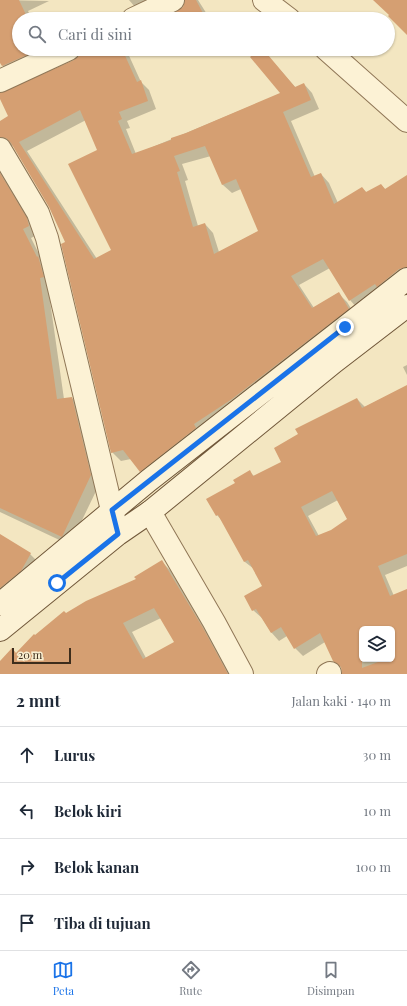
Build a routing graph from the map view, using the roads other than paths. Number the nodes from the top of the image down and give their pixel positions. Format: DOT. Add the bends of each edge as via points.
graph roads {
  1 [pos="173,0"];
  2 [pos="264,0"];
  3 [pos="148,12"];
  4 [pos="280,12"];
  5 [pos="54,56"];
  6 [pos="334,56"];
  7 [pos="0,81"];
  8 [pos="407,121"];
  9 [pos="0,149"];
  10 [pos="407,279"];
  11 [pos="407,306"];
  12 [pos="112,510"];
  13 [pos="150,512"];
  14 [pos="118,534"];
  15 [pos="0,604"];
  16 [pos="0,630"];
  17 [pos="242,674"];
  1 -- 3 [label="main road"];
  2 -- 4 [label="main road"];
  5 -- 7 [label="main road"];
  6 -- 8 [label="main road"];
  9 -- 12 [label="main road" via="38,213 47,238"];
  10 -- 12 [label="main road"];
  11 -- 13 [label="main road"];
  12 -- 14 [label="main road"];
  12 -- 15 [label="main road"];
  13 -- 14 [label="main road"];
  13 -- 17 [label="main road"];
  14 -- 16 [label="main road"];
}
